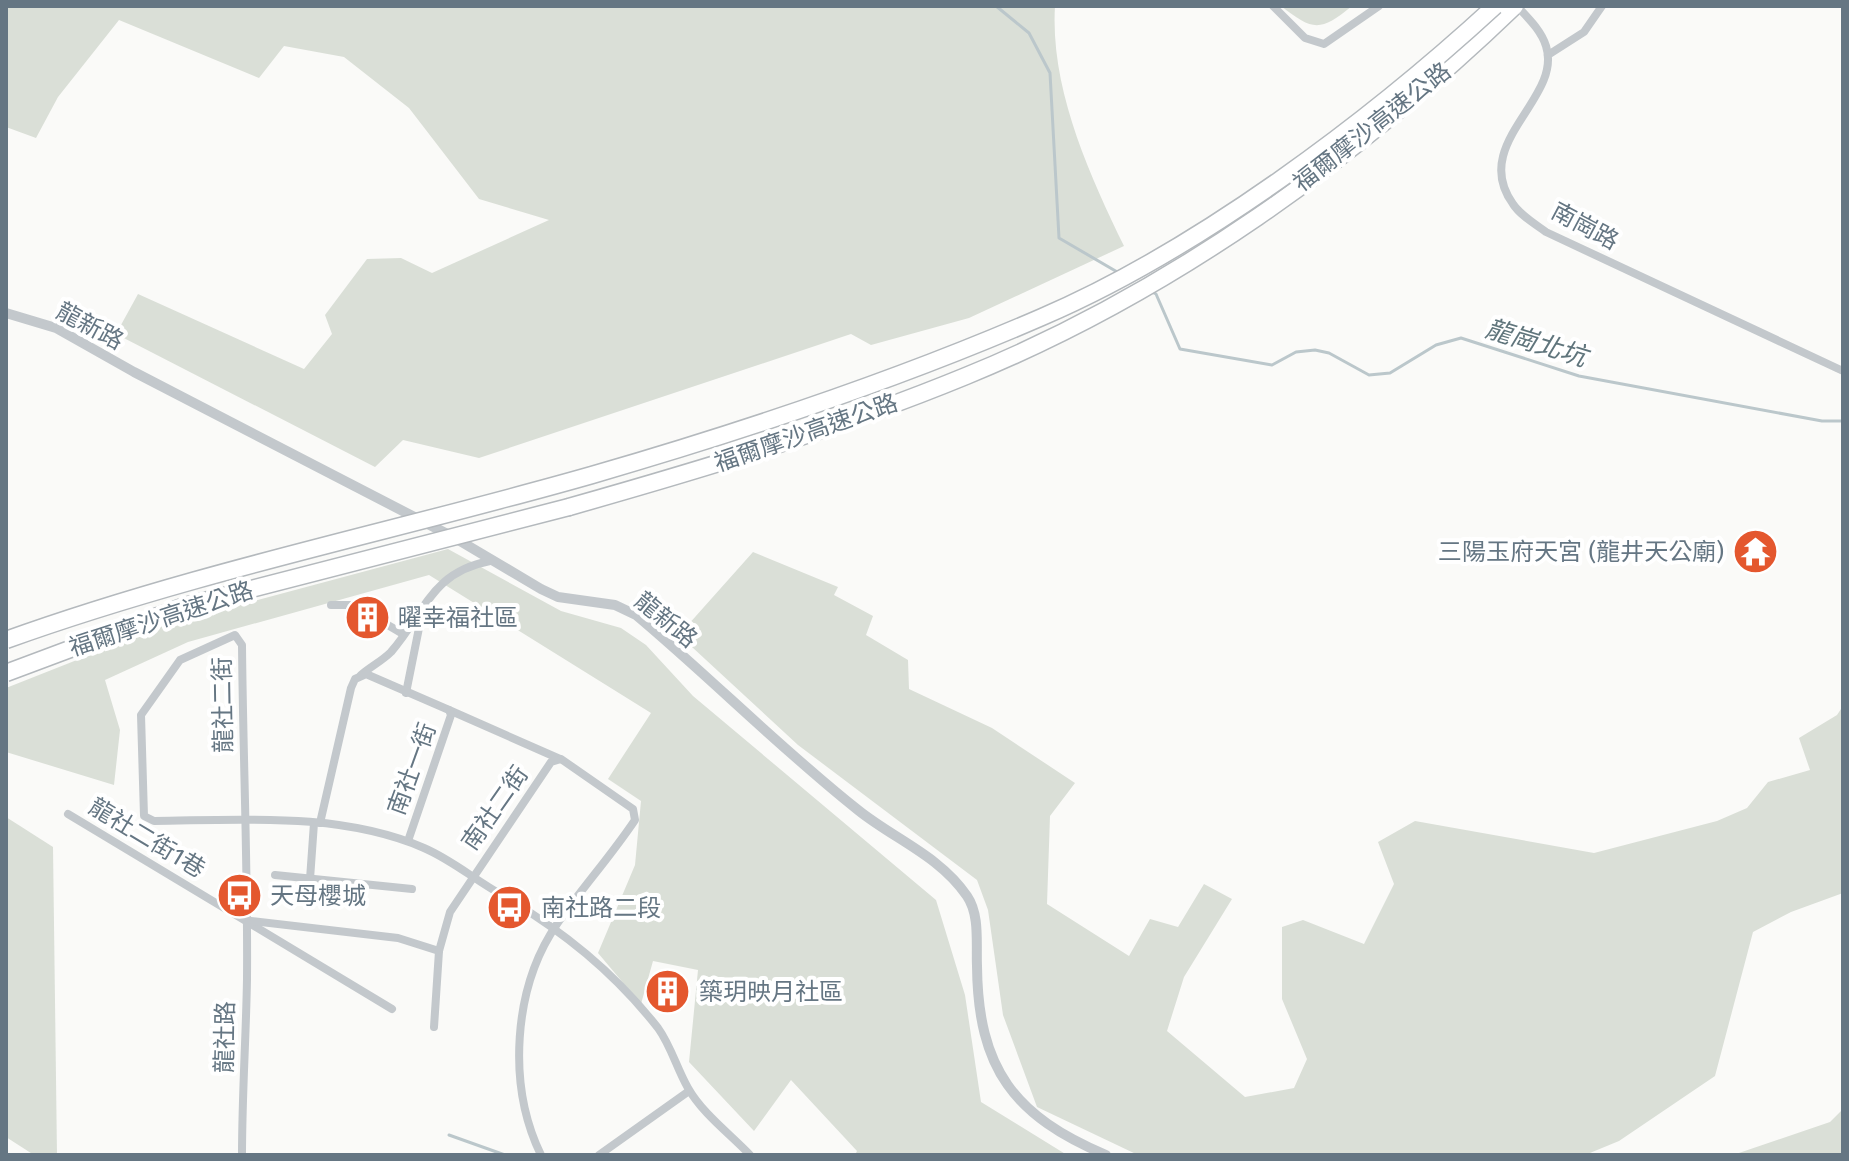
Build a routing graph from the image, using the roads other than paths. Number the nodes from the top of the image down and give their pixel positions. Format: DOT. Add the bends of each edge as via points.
graph roads {
  1 [pos="1273,6"];
  2 [pos="1379,6"];
  3 [pos="1495,6"];
  4 [pos="1516,6"];
  5 [pos="1602,6"];
  6 [pos="1548,55"];
  7 [pos="6,313"];
  8 [pos="1843,371"];
  9 [pos="490,561"];
  10 [pos="425,600"];
  11 [pos="331,605"];
  12 [pos="403,634"];
  13 [pos="6,640"];
  14 [pos="6,673"];
  15 [pos="361,675"];
  16 [pos="406,693"];
  17 [pos="449,710"];
  18 [pos="561,759"];
  19 [pos="68,814"];
  20 [pos="245,821"];
  21 [pos="317,823"];
  22 [pos="408,841"];
  23 [pos="275,875"];
  24 [pos="471,878"];
  25 [pos="310,879"];
  26 [pos="412,889"];
  27 [pos="246,921"];
  28 [pos="555,926"];
  29 [pos="439,951"];
  30 [pos="392,1009"];
  31 [pos="434,1027"];
  32 [pos="689,1091"];
  33 [pos="242,1155"];
  34 [pos="541,1155"];
  35 [pos="599,1155"];
  36 [pos="750,1155"];
  37 [pos="1106,1155"];
  1 -- 2 [label="street" via="1305,38 1324,44"];
  3 -- 13 [label="highway, 福爾摩沙高速公路, bridge" via="1373,109 1263,190 1153,260 1044,316 816,403 608,470 241,565"];
  4 -- 6 [label="street" via="1535,25"];
  4 -- 14 [label="highway, 福爾摩沙高速公路, bridge" via="1419,94 1200,255 1055,335 966,376 733,460 185,606"];
  5 -- 6 [label="street" via="1572,42"];
  6 -- 8 [label="street, 南崗路" via="1546,72 1504,149 1502,177 1513,205 1546,232"];
  7 -- 9 [label="street, 龍新路" via="56,328"];
  9 -- 10 [label="street" via="457,572"];
  9 -- 37 [label="street, 龍新路" via="558,597 615,605 636,615 860,812 940,865 973,908 981,1006 995,1067 1041,1122"];
  10 -- 12 [label="street"];
  10 -- 16 [label="street"];
  11 -- 12 [label="street" via="354,605"];
  12 -- 15 [label="street"];
  15 -- 16 [label="street, 南社一街"];
  15 -- 21 [label="street" via="351,688"];
  16 -- 17 [label="street, 南社一街"];
  17 -- 18 [label="street"];
  17 -- 22 [label="street, 南社一街" via="451,721"];
  18 -- 24 [label="street, 南社二街" via="551,762"];
  18 -- 28 [label="street, 南社二街" via="633,809 635,820"];
  19 -- 27 [label="street, 龍社二街1巷"];
  20 -- 20 [label="street, 龍社二街" via="154,821 141,810 141,715 180,660 235,635 242,645"];
  20 -- 21 [label="street"];
  20 -- 27 [label="street, 龍社二街"];
  21 -- 22 [label="street"];
  21 -- 25 [label="street"];
  22 -- 24 [label="street" via="451,861"];
  23 -- 25 [label="street"];
  24 -- 28 [label="street"];
  24 -- 29 [label="street, 南社二街" via="450,912"];
  25 -- 26 [label="street"];
  27 -- 29 [label="street" via="398,938"];
  27 -- 30 [label="street, 龍社二街1巷"];
  27 -- 33 [label="street, 龍社路"];
  28 -- 32 [label="street" via="587,951 660,1031"];
  28 -- 34 [label="street, 南社二街" via="529,983 520,1043 526,1113"];
  29 -- 31 [label="street, 南社二街"];
  32 -- 35 [label="street"];
  32 -- 36 [label="street"];
}
